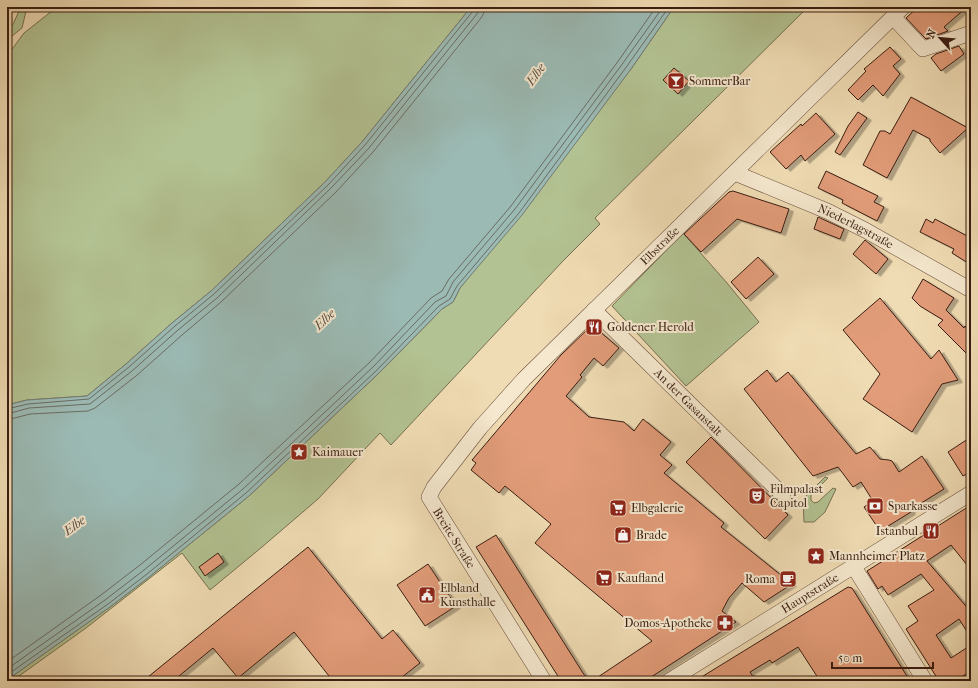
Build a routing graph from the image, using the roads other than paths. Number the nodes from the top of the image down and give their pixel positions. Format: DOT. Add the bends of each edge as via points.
graph roads {
  1 [pos="898,12"];
  2 [pos="971,33"];
  3 [pos="735,173"];
  4 [pos="971,290"];
  5 [pos="594,310"];
  6 [pos="971,493"];
  7 [pos="783,494"];
  8 [pos="429,497"];
  9 [pos="854,567"];
  10 [pos="544,681"];
  11 [pos="669,681"];
  12 [pos="924,681"];
  1 -- 2 [label="street" via="923,49"];
  1 -- 3 [label="street, Elbstraße"];
  3 -- 4 [label="street, Niederlagstraße" via="833,214"];
  3 -- 5 [label="street, Elbstraße"];
  5 -- 7 [label="street, An der Gasanstalt"];
  5 -- 8 [label="street, Elbstraße" via="524,379 480,428"];
  6 -- 9 [label="street, Hauptstraße"];
  8 -- 10 [label="street, Breite Straße"];
  9 -- 11 [label="street, Hauptstraße"];
  9 -- 12 [label="street"];
}
